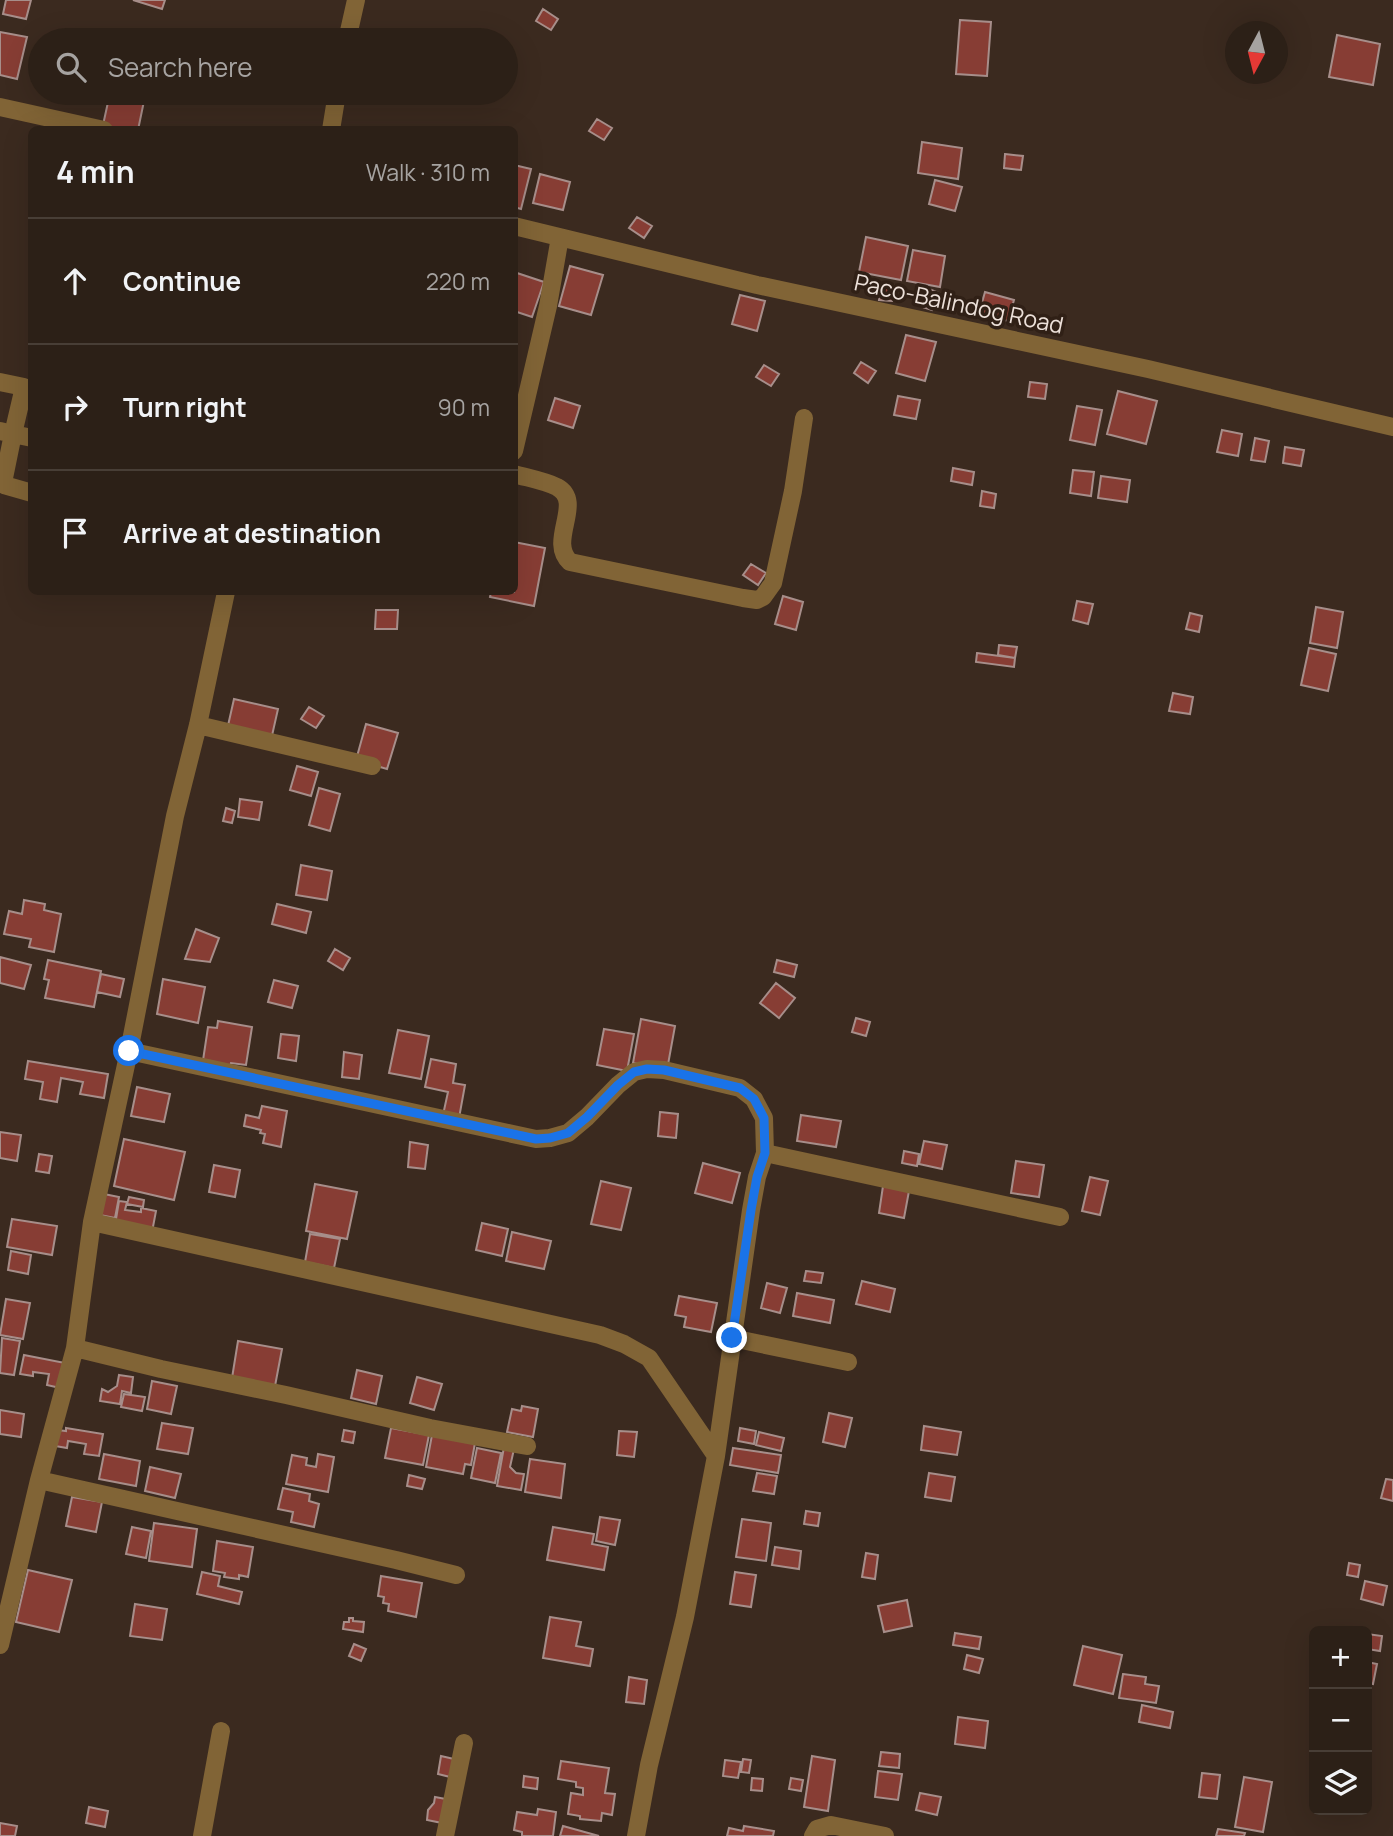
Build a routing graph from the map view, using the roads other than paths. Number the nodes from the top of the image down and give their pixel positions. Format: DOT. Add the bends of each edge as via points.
graph roads {
  1 [pos="356,0"];
  2 [pos="350,28"];
  3 [pos="335,105"];
  4 [pos="0,107"];
  5 [pos="86,126"];
  6 [pos="332,126"];
  7 [pos="518,227"];
  8 [pos="560,237"];
  9 [pos="0,382"];
  10 [pos="28,388"];
  11 [pos="804,418"];
  12 [pos="1393,427"];
  13 [pos="7,432"];
  14 [pos="518,434"];
  15 [pos="28,437"];
  16 [pos="518,475"];
  17 [pos="28,492"];
  18 [pos="225,595"];
  19 [pos="198,725"];
  20 [pos="372,766"];
  21 [pos="129,1051"];
  22 [pos="765,1153"];
  23 [pos="1060,1217"];
  24 [pos="92,1222"];
  25 [pos="732,1338"];
  26 [pos="75,1348"];
  27 [pos="848,1362"];
  28 [pos="527,1446"];
  29 [pos="716,1456"];
  30 [pos="39,1480"];
  31 [pos="456,1575"];
  32 [pos="0,1645"];
  33 [pos="221,1731"];
  34 [pos="464,1743"];
  35 [pos="202,1836"];
  36 [pos="446,1836"];
  37 [pos="636,1836"];
  38 [pos="813,1836"];
  39 [pos="886,1836"];
  1 -- 2 [label="street"];
  3 -- 6 [label="street"];
  4 -- 5 [label="street"];
  7 -- 8 [label="street, Paco-Balindog Road"];
  8 -- 12 [label="street, Paco-Balindog Road"];
  8 -- 14 [label="street"];
  9 -- 10 [label="street"];
  10 -- 13 [label="street"];
  11 -- 16 [label="street" via="773,583 757,600 570,562 561,544 568,508 564,492"];
  13 -- 15 [label="street"];
  13 -- 17 [label="street" via="4,485"];
  18 -- 19 [label="street"];
  19 -- 20 [label="street"];
  19 -- 21 [label="street"];
  21 -- 22 [label="street" via="536,1139 568,1133 634,1072 664,1070 746,1092 764,1118"];
  21 -- 24 [label="street"];
  22 -- 23 [label="street"];
  22 -- 25 [label="street" via="751,1210"];
  24 -- 26 [label="street"];
  24 -- 29 [label="street" via="625,1344 649,1359"];
  25 -- 27 [label="street"];
  25 -- 29 [label="street"];
  26 -- 28 [label="street"];
  26 -- 30 [label="street"];
  29 -- 37 [label="street"];
  30 -- 31 [label="street"];
  30 -- 32 [label="street"];
  33 -- 35 [label="street"];
  34 -- 36 [label="street"];
  38 -- 39 [label="street" via="817,1829 831,1825"];
}
